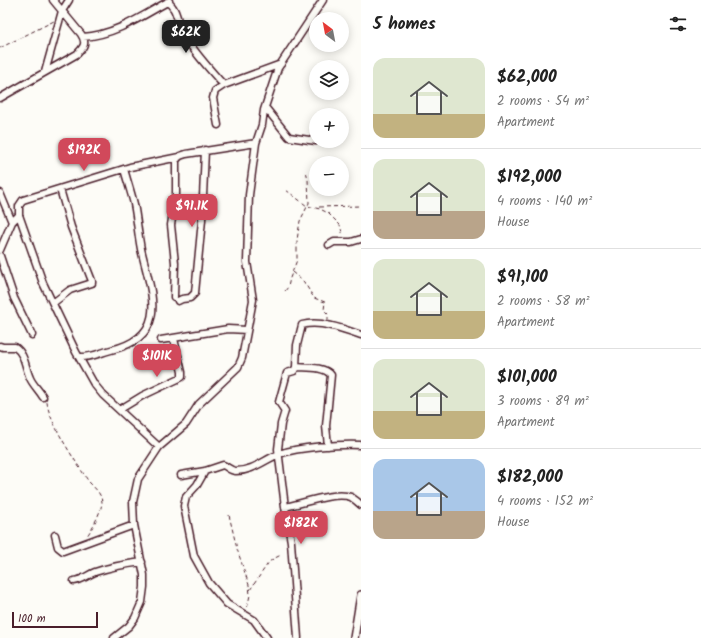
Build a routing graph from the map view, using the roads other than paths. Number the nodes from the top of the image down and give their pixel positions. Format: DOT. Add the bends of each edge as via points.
graph roads {
  1 [pos="53,0"];
  2 [pos="68,0"];
  3 [pos="323,0"];
  4 [pos="169,1"];
  5 [pos="62,14"];
  6 [pos="83,37"];
  7 [pos="281,64"];
  8 [pos="45,72"];
  9 [pos="224,85"];
  10 [pos="0,98"];
  11 [pos="265,107"];
  12 [pos="218,125"];
  13 [pos="309,140"];
  14 [pos="256,144"];
  15 [pos="205,150"];
  16 [pos="180,156"];
  17 [pos="124,169"];
  18 [pos="60,189"];
  19 [pos="0,193"];
  20 [pos="19,215"];
  21 [pos="12,222"];
  22 [pos="361,239"];
  23 [pos="329,245"];
  24 [pos="0,250"];
  25 [pos="0,256"];
  26 [pos="52,303"];
  27 [pos="248,330"];
  28 [pos="32,335"];
  29 [pos="361,335"];
  30 [pos="174,338"];
  31 [pos="161,340"];
  32 [pos="0,346"];
  33 [pos="78,357"];
  34 [pos="296,367"];
  35 [pos="45,399"];
  36 [pos="119,410"];
  37 [pos="361,445"];
  38 [pos="328,446"];
  39 [pos="159,447"];
  40 [pos="279,454"];
  41 [pos="205,471"];
  42 [pos="181,476"];
  43 [pos="361,505"];
  44 [pos="285,507"];
  45 [pos="134,525"];
  46 [pos="55,535"];
  47 [pos="142,562"];
  48 [pos="74,581"];
  49 [pos="361,595"];
  50 [pos="114,638"];
  51 [pos="267,638"];
  52 [pos="298,638"];
  53 [pos="354,638"];
  1 -- 5 [label="street"];
  2 -- 5 [label="street"];
  3 -- 7 [label="street"];
  4 -- 6 [label="street" via="116,30"];
  4 -- 9 [label="street" via="190,43"];
  5 -- 6 [label="street"];
  5 -- 8 [label="street"];
  6 -- 8 [label="street" via="85,44 77,54"];
  7 -- 9 [label="street"];
  7 -- 11 [label="street"];
  8 -- 10 [label="street"];
  9 -- 12 [label="street" via="213,94"];
  11 -- 13 [label="street" via="289,137"];
  11 -- 14 [label="street"];
  14 -- 15 [label="street"];
  14 -- 27 [label="street" via="249,195 247,262 253,300"];
  15 -- 16 [label="street"];
  15 -- 16 [label="street" via="202,220 194,293 190,298 176,299 176,263 171,225 176,194 176,160"];
  16 -- 17 [label="street"];
  17 -- 18 [label="street"];
  17 -- 33 [label="street" via="151,286 151,316 147,328 138,339 91,357"];
  18 -- 20 [label="street" via="23,200 19,206"];
  18 -- 26 [label="street" via="92,282 70,290"];
  19 -- 21 [label="street"];
  20 -- 21 [label="street"];
  20 -- 26 [label="street"];
  21 -- 24 [label="street"];
  22 -- 23 [label="street" via="334,242"];
  25 -- 28 [label="street" via="14,298"];
  26 -- 33 [label="street"];
  27 -- 30 [label="street" via="228,329"];
  27 -- 39 [label="street" via="238,367 199,404 182,428"];
  29 -- 34 [label="street" via="327,326 304,324 301,326 297,345"];
  30 -- 31 [label="street"];
  30 -- 36 [label="street" via="182,377"];
  32 -- 35 [label="street" via="19,350 31,380"];
  33 -- 36 [label="street" via="94,384"];
  34 -- 38 [label="street" via="322,369 331,375 326,426"];
  34 -- 40 [label="street" via="294,371 287,373 279,402 285,411 279,436"];
  36 -- 39 [label="street"];
  37 -- 38 [label="street"];
  38 -- 40 [label="street"];
  39 -- 45 [label="street" via="141,472 136,484 133,502"];
  40 -- 41 [label="street" via="243,471 233,471 223,465"];
  40 -- 44 [label="street"];
  41 -- 42 [label="street"];
  41 -- 51 [label="street" via="184,502 194,556 218,595 231,607 254,620"];
  43 -- 44 [label="street" via="344,496 316,499"];
  44 -- 52 [label="street" via="292,542"];
  45 -- 46 [label="street" via="63,551 58,547"];
  45 -- 47 [label="street"];
  47 -- 48 [label="street" via="114,566"];
  47 -- 50 [label="street" via="144,588 141,608 129,626"];
  49 -- 53 [label="street"];
}
